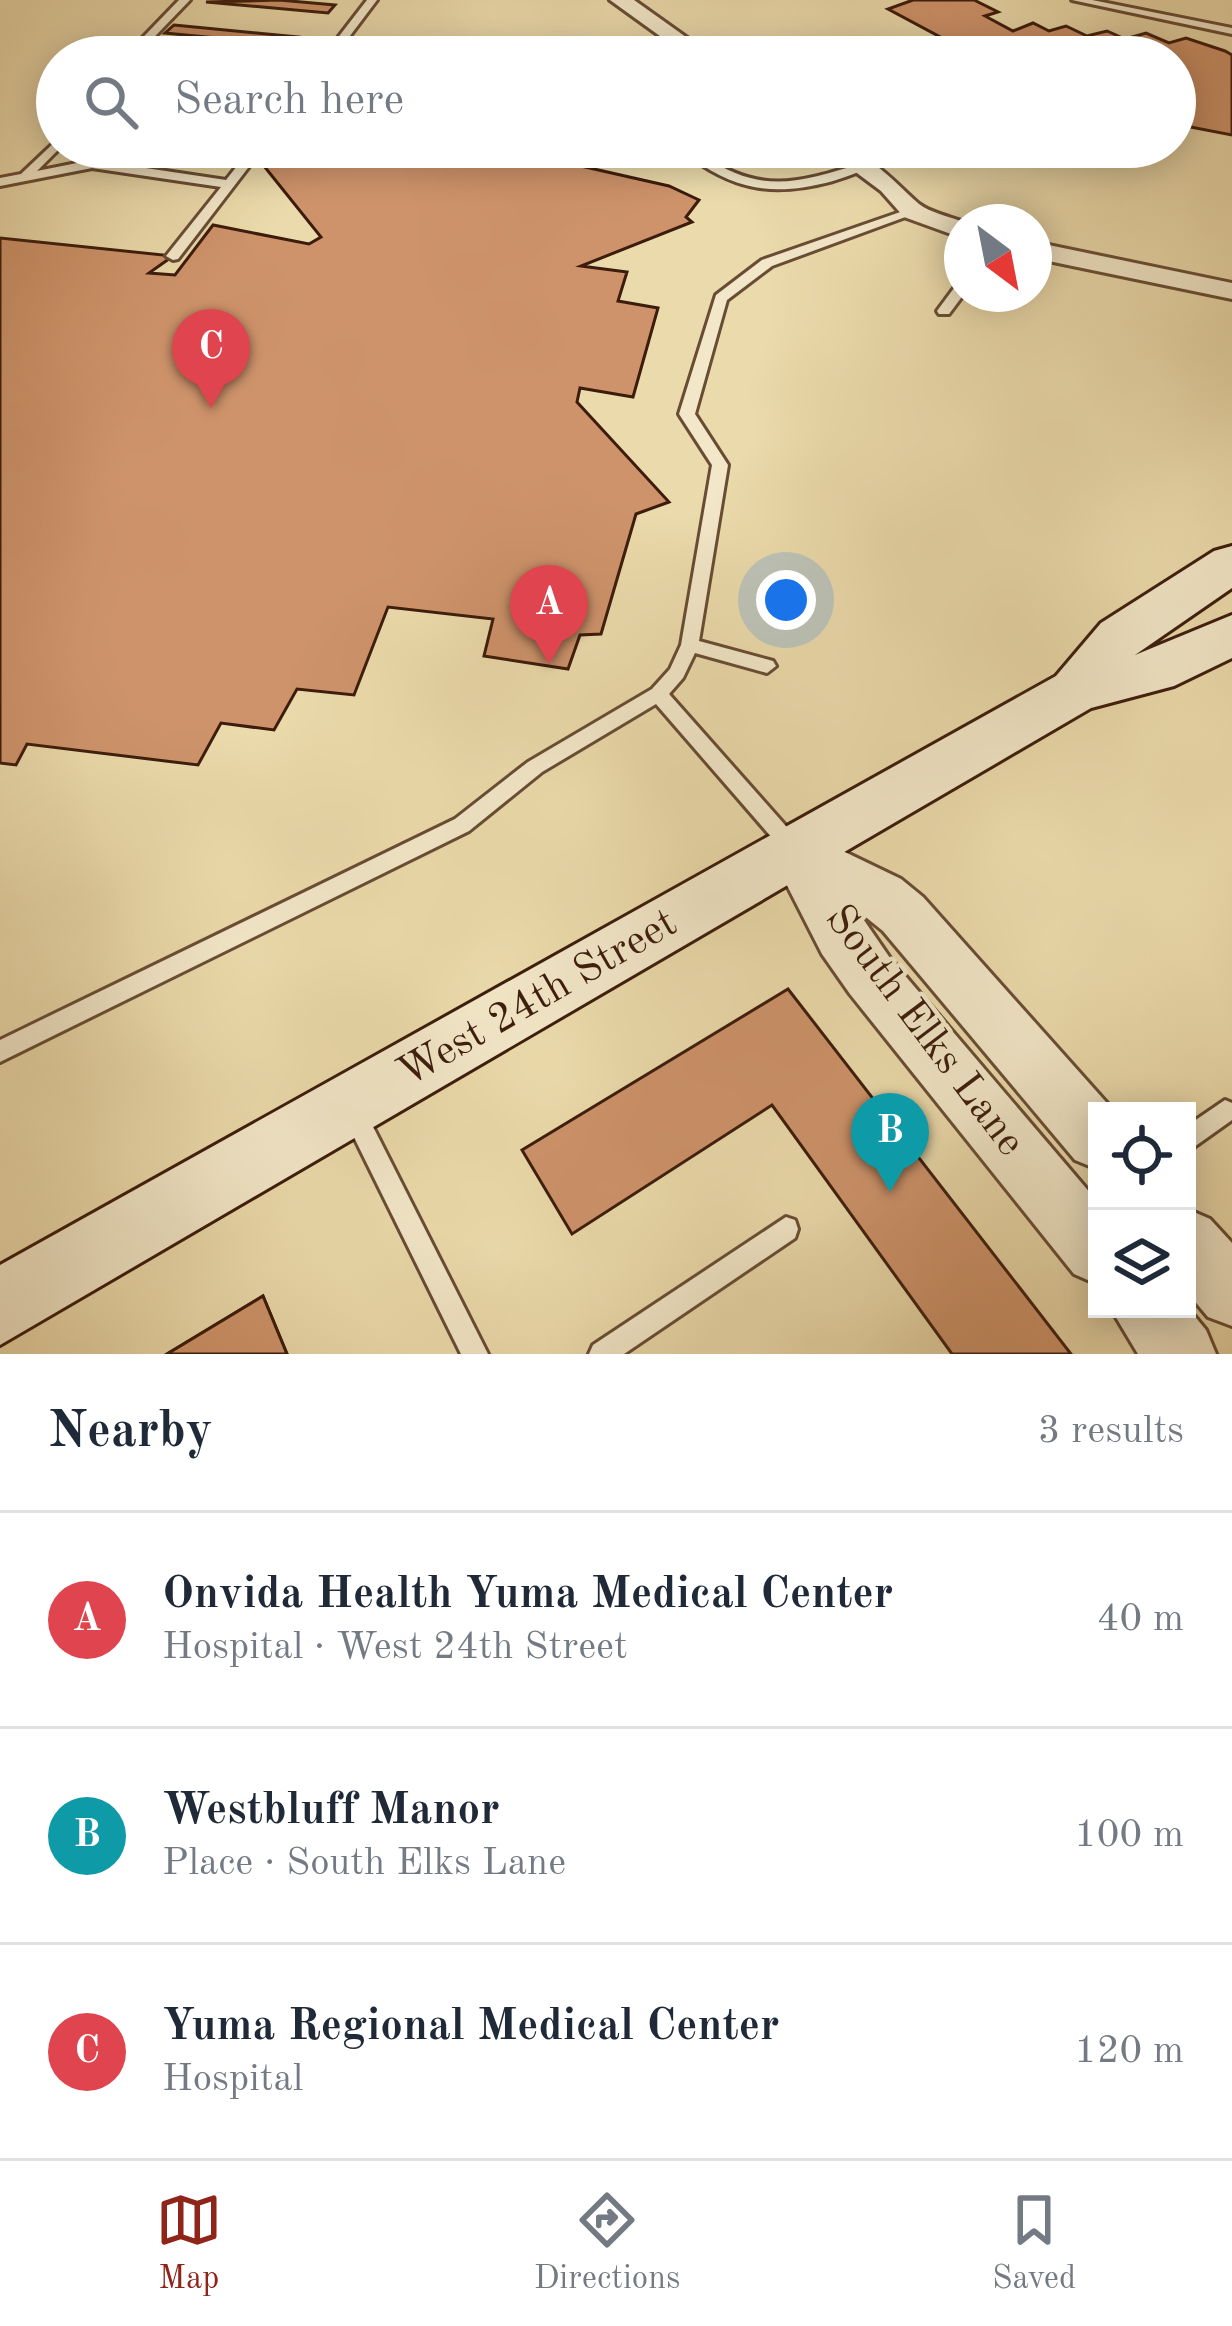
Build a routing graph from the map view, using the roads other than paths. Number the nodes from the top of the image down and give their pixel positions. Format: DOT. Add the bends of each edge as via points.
graph roads {
  1 [pos="184,0"];
  2 [pos="371,0"];
  3 [pos="620,0"];
  4 [pos="1077,0"];
  5 [pos="1232,31"];
  6 [pos="150,36"];
  7 [pos="344,36"];
  8 [pos="673,36"];
  9 [pos="36,165"];
  10 [pos="66,168"];
  11 [pos="119,168"];
  12 [pos="242,168"];
  13 [pos="713,168"];
  14 [pos="860,168"];
  15 [pos="864,168"];
  16 [pos="27,174"];
  17 [pos="0,182"];
  18 [pos="229,184"];
  19 [pos="913,212"];
  20 [pos="944,223"];
  21 [pos="1052,254"];
  22 [pos="173,256"];
  23 [pos="1232,291"];
  24 [pos="1232,564"];
  25 [pos="1232,635"];
  26 [pos="690,645"];
  27 [pos="767,666"];
  28 [pos="1076,691"];
  29 [pos="658,694"];
  30 [pos="797,852"];
  31 [pos="0,1051"];
  32 [pos="351,1106"];
  33 [pos="1225,1111"];
  34 [pos="1088,1128"];
  35 [pos="1196,1133"];
  36 [pos="1088,1226"];
  37 [pos="786,1228"];
  38 [pos="1196,1252"];
  39 [pos="1232,1294"];
  40 [pos="0,1307"];
  41 [pos="1152,1318"];
  42 [pos="475,1354"];
  43 [pos="602,1354"];
  44 [pos="1182,1354"];
  1 -- 6 [label="lane"];
  2 -- 7 [label="lane"];
  3 -- 8 [label="street"];
  4 -- 5 [label="lane"];
  9 -- 16 [label="lane"];
  10 -- 16 [label="lane"];
  11 -- 18 [label="lane"];
  12 -- 18 [label="lane"];
  13 -- 14 [label="lane" via="768,189 799,189"];
  15 -- 19 [label="street"];
  16 -- 17 [label="lane"];
  18 -- 22 [label="lane"];
  19 -- 20 [label="street"];
  19 -- 26 [label="lane" via="767,263 721,298 687,414 720,465"];
  21 -- 23 [label="street"];
  24 -- 28 [label="main road, West 24th Street" via="1120,637"];
  25 -- 28 [label="main road, West 24th Street" via="1155,671"];
  26 -- 27 [label="lane"];
  26 -- 29 [label="lane"];
  28 -- 30 [label="main road, West 24th Street"];
  29 -- 30 [label="lane"];
  29 -- 31 [label="lane" via="535,767 462,825"];
  30 -- 32 [label="main road, West 24th Street"];
  30 -- 34 [label="street, South Elks Lane" via="903,914"];
  30 -- 36 [label="street, South Elks Lane" via="870,976"];
  32 -- 40 [label="main road, West 24th Street"];
  32 -- 42 [label="lane"];
  33 -- 35 [label="lane"];
  37 -- 43 [label="lane"];
  38 -- 39 [label="street"];
  41 -- 44 [label="street"];
}
